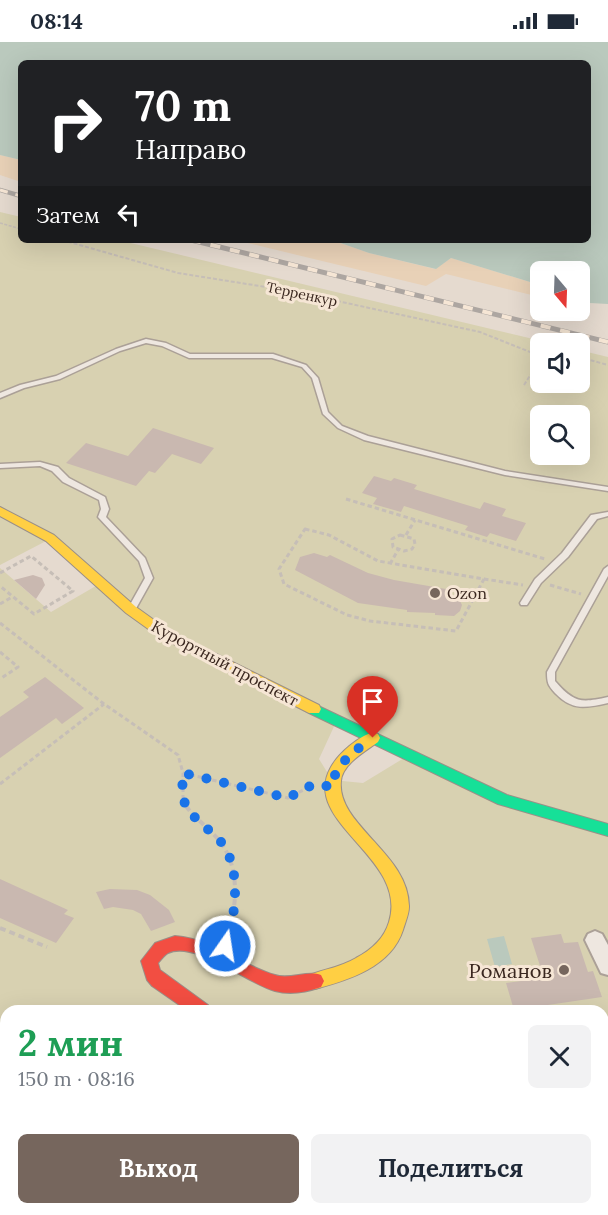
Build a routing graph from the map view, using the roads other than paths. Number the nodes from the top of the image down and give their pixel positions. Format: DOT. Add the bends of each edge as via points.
graph roads {
  1 [pos="0,396"];
  2 [pos="0,466"];
  3 [pos="608,489"];
  4 [pos="0,511"];
  5 [pos="608,514"];
  6 [pos="608,568"];
  7 [pos="524,603"];
  8 [pos="131,610"];
  9 [pos="608,700"];
  10 [pos="373,738"];
  11 [pos="608,830"];
  12 [pos="595,940"];
  13 [pos="608,966"];
  14 [pos="193,1005"];
  1 -- 3 [label="lane" via="22,386 58,378 146,341 164,344 189,356 273,356 304,366 315,378 325,413 340,427 366,438 505,473"];
  2 -- 8 [label="lane" via="40,464 55,469 75,486 102,499 102,517 142,560 149,578"];
  4 -- 8 [label="main road, Курортный проспект" via="50,538"];
  5 -- 7 [label="lane" via="594,517 538,581"];
  6 -- 9 [label="lane" via="551,672 551,682 567,700 584,705"];
  8 -- 10 [label="main road, Курортный проспект" via="163,633"];
  10 -- 11 [label="main road, Курортный проспект" via="503,800"];
  10 -- 14 [label="main road" via="347,757 332,787 341,812 384,862 401,894 401,923 386,947 363,964 292,984 275,984 221,956 189,945 170,943 156,950 149,961 153,974"];
  12 -- 13 [label="street"];
}
